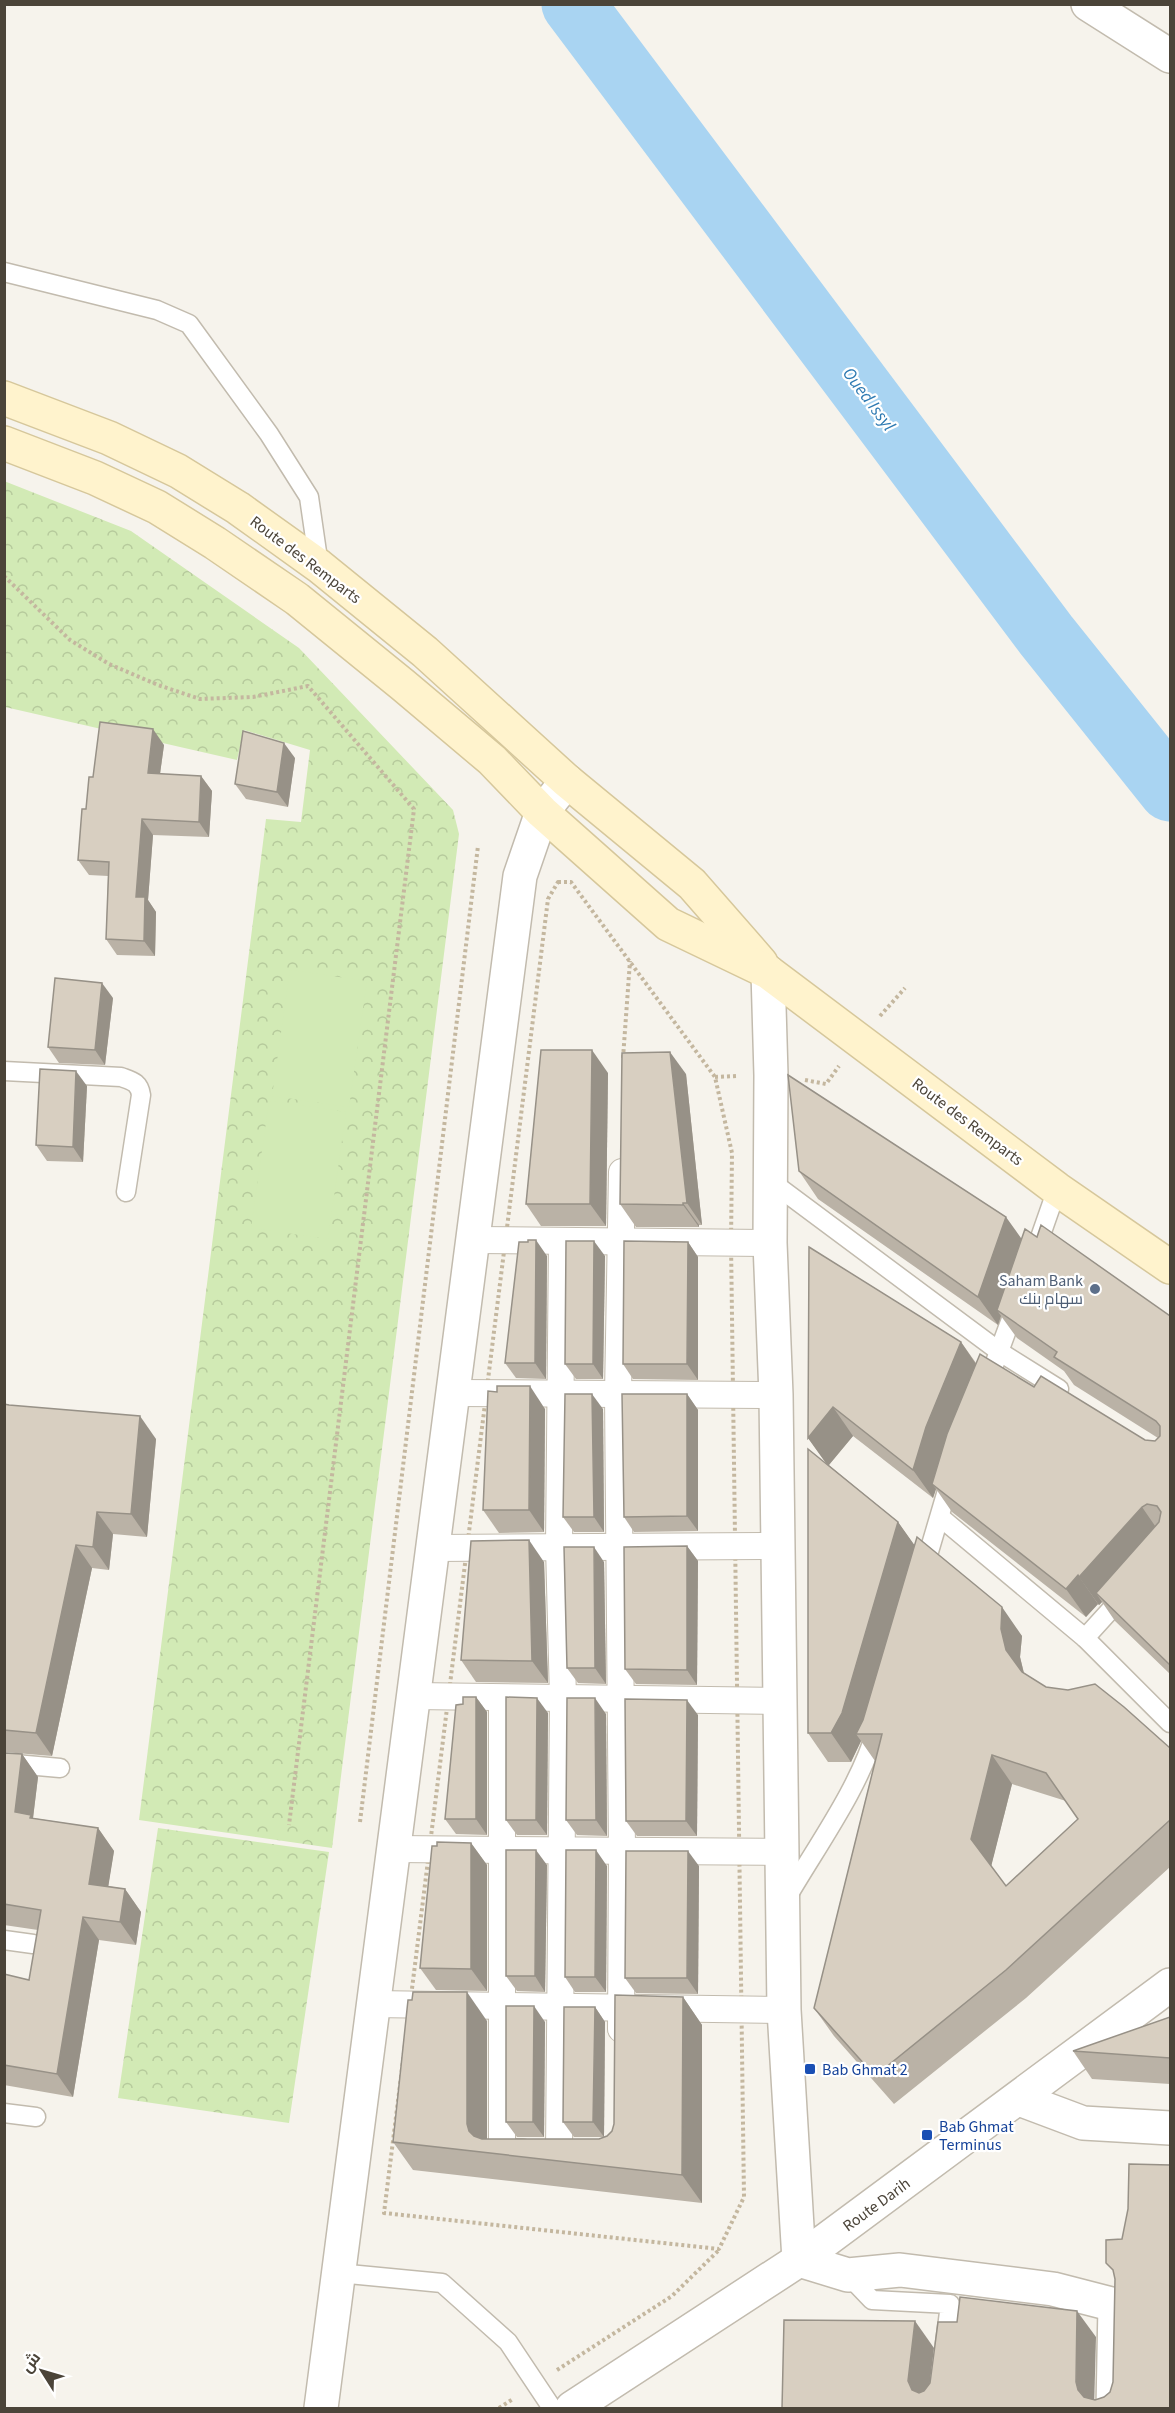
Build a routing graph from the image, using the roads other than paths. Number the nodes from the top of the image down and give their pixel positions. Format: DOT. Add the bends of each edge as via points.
graph roads {
  1 [pos="1092,6"];
  2 [pos="1170,56"];
  3 [pos="4,272"];
  4 [pos="4,398"];
  5 [pos="4,443"];
  6 [pos="319,566"];
  7 [pos="567,781"];
  8 [pos="542,812"];
  9 [pos="768,972"];
  10 [pos="4,1071"];
  11 [pos="622,1147"];
  12 [pos="769,1180"];
  13 [pos="1057,1189"];
  14 [pos="126,1192"];
  15 [pos="473,1240"];
  16 [pos="562,1241"];
  17 [pos="621,1242"];
  18 [pos="770,1243"];
  19 [pos="1030,1265"];
  20 [pos="1170,1268"];
  21 [pos="1023,1287"];
  22 [pos="1000,1352"];
  23 [pos="453,1393"];
  24 [pos="560,1394"];
  25 [pos="618,1394"];
  26 [pos="776,1395"];
  27 [pos="982,1395"];
  28 [pos="1070,1396"];
  29 [pos="956,1459"];
  30 [pos="940,1516"];
  31 [pos="779,1546"];
  32 [pos="559,1547"];
  33 [pos="619,1547"];
  34 [pos="433,1548"];
  35 [pos="1139,1577"];
  36 [pos="920,1585"];
  37 [pos="1085,1638"];
  38 [pos="414,1696"];
  39 [pos="502,1698"];
  40 [pos="563,1698"];
  41 [pos="620,1699"];
  42 [pos="779,1701"];
  43 [pos="882,1710"];
  44 [pos="1170,1723"];
  45 [pos="4,1763"];
  46 [pos="60,1768"];
  47 [pos="393,1849"];
  48 [pos="502,1850"];
  49 [pos="562,1851"];
  50 [pos="622,1851"];
  51 [pos="782,1852"];
  52 [pos="782,1906"];
  53 [pos="4,1941"];
  54 [pos="33,1944"];
  55 [pos="1170,1985"];
  56 [pos="373,2004"];
  57 [pos="503,2006"];
  58 [pos="560,2007"];
  59 [pos="621,2008"];
  60 [pos="784,2010"];
  61 [pos="620,2056"];
  62 [pos="1019,2100"];
  63 [pos="4,2113"];
  64 [pos="36,2117"];
  65 [pos="1170,2128"];
  66 [pos="799,2260"];
  67 [pos="338,2273"];
  68 [pos="848,2275"];
  69 [pos="943,2362"];
  70 [pos="321,2409"];
  71 [pos="552,2409"];
  72 [pos="572,2409"];
  73 [pos="1113,2409"];
  1 -- 2 [label="street"];
  3 -- 6 [label="lane" via="157,310 189,324 269,434 309,497"];
  4 -- 6 [label="main road, Route des Remparts" via="109,438 178,471"];
  5 -- 8 [label="main road, Route des Remparts" via="157,507 270,580 492,760"];
  6 -- 7 [label="main road, Route des Remparts" via="425,652"];
  7 -- 8 [label="street"];
  7 -- 9 [label="main road, Route des Remparts" via="692,884"];
  8 -- 9 [label="main road, Route des Remparts" via="668,924"];
  8 -- 15 [label="street" via="520,876"];
  9 -- 12 [label="street"];
  9 -- 13 [label="main road, Route des Remparts"];
  10 -- 14 [label="lane" via="121,1077 136,1082 141,1095"];
  11 -- 17 [label="street"];
  12 -- 18 [label="street"];
  12 -- 22 [label="lane"];
  13 -- 19 [label="lane"];
  13 -- 20 [label="main road, Route des Remparts"];
  15 -- 16 [label="street"];
  15 -- 23 [label="street"];
  16 -- 17 [label="street"];
  16 -- 24 [label="street"];
  17 -- 18 [label="street"];
  17 -- 25 [label="street"];
  18 -- 26 [label="street"];
  21 -- 22 [label="lane"];
  22 -- 27 [label="lane"];
  22 -- 28 [label="lane"];
  23 -- 24 [label="street"];
  23 -- 34 [label="street"];
  24 -- 25 [label="street"];
  24 -- 32 [label="street"];
  25 -- 26 [label="street"];
  25 -- 33 [label="street"];
  26 -- 31 [label="street"];
  29 -- 30 [label="lane"];
  30 -- 36 [label="lane"];
  30 -- 37 [label="lane"];
  31 -- 33 [label="street"];
  31 -- 42 [label="street"];
  32 -- 33 [label="street"];
  32 -- 34 [label="street"];
  32 -- 40 [label="street"];
  33 -- 41 [label="street"];
  34 -- 38 [label="street"];
  35 -- 37 [label="lane"];
  37 -- 44 [label="lane"];
  38 -- 39 [label="street"];
  38 -- 47 [label="street"];
  39 -- 40 [label="street"];
  39 -- 48 [label="street"];
  40 -- 41 [label="street"];
  40 -- 49 [label="street"];
  41 -- 42 [label="street"];
  41 -- 50 [label="street"];
  42 -- 51 [label="street"];
  43 -- 52 [label="lane" via="872,1745 848,1794"];
  45 -- 46 [label="lane"];
  47 -- 48 [label="street"];
  47 -- 56 [label="street"];
  48 -- 49 [label="street"];
  48 -- 57 [label="street"];
  49 -- 50 [label="street"];
  49 -- 58 [label="street"];
  50 -- 51 [label="street"];
  50 -- 59 [label="street"];
  51 -- 52 [label="street"];
  52 -- 60 [label="street"];
  53 -- 54 [label="lane"];
  55 -- 62 [label="street, Route Darih"];
  56 -- 57 [label="street"];
  56 -- 67 [label="street"];
  57 -- 58 [label="street"];
  57 -- 58 [label="street" via="502,2151 572,2152"];
  58 -- 59 [label="street"];
  59 -- 60 [label="street"];
  59 -- 61 [label="street"];
  60 -- 66 [label="street"];
  62 -- 65 [label="street" via="1083,2123"];
  62 -- 66 [label="street, Route Darih"];
  63 -- 64 [label="lane"];
  66 -- 68 [label="street"];
  66 -- 72 [label="street, Route Darih"];
  67 -- 70 [label="street"];
  67 -- 71 [label="lane" via="442,2283 508,2342"];
  68 -- 69 [label="lane" via="872,2300 950,2304"];
  68 -- 73 [label="street" via="900,2270 1053,2289 1116,2305"];
}
